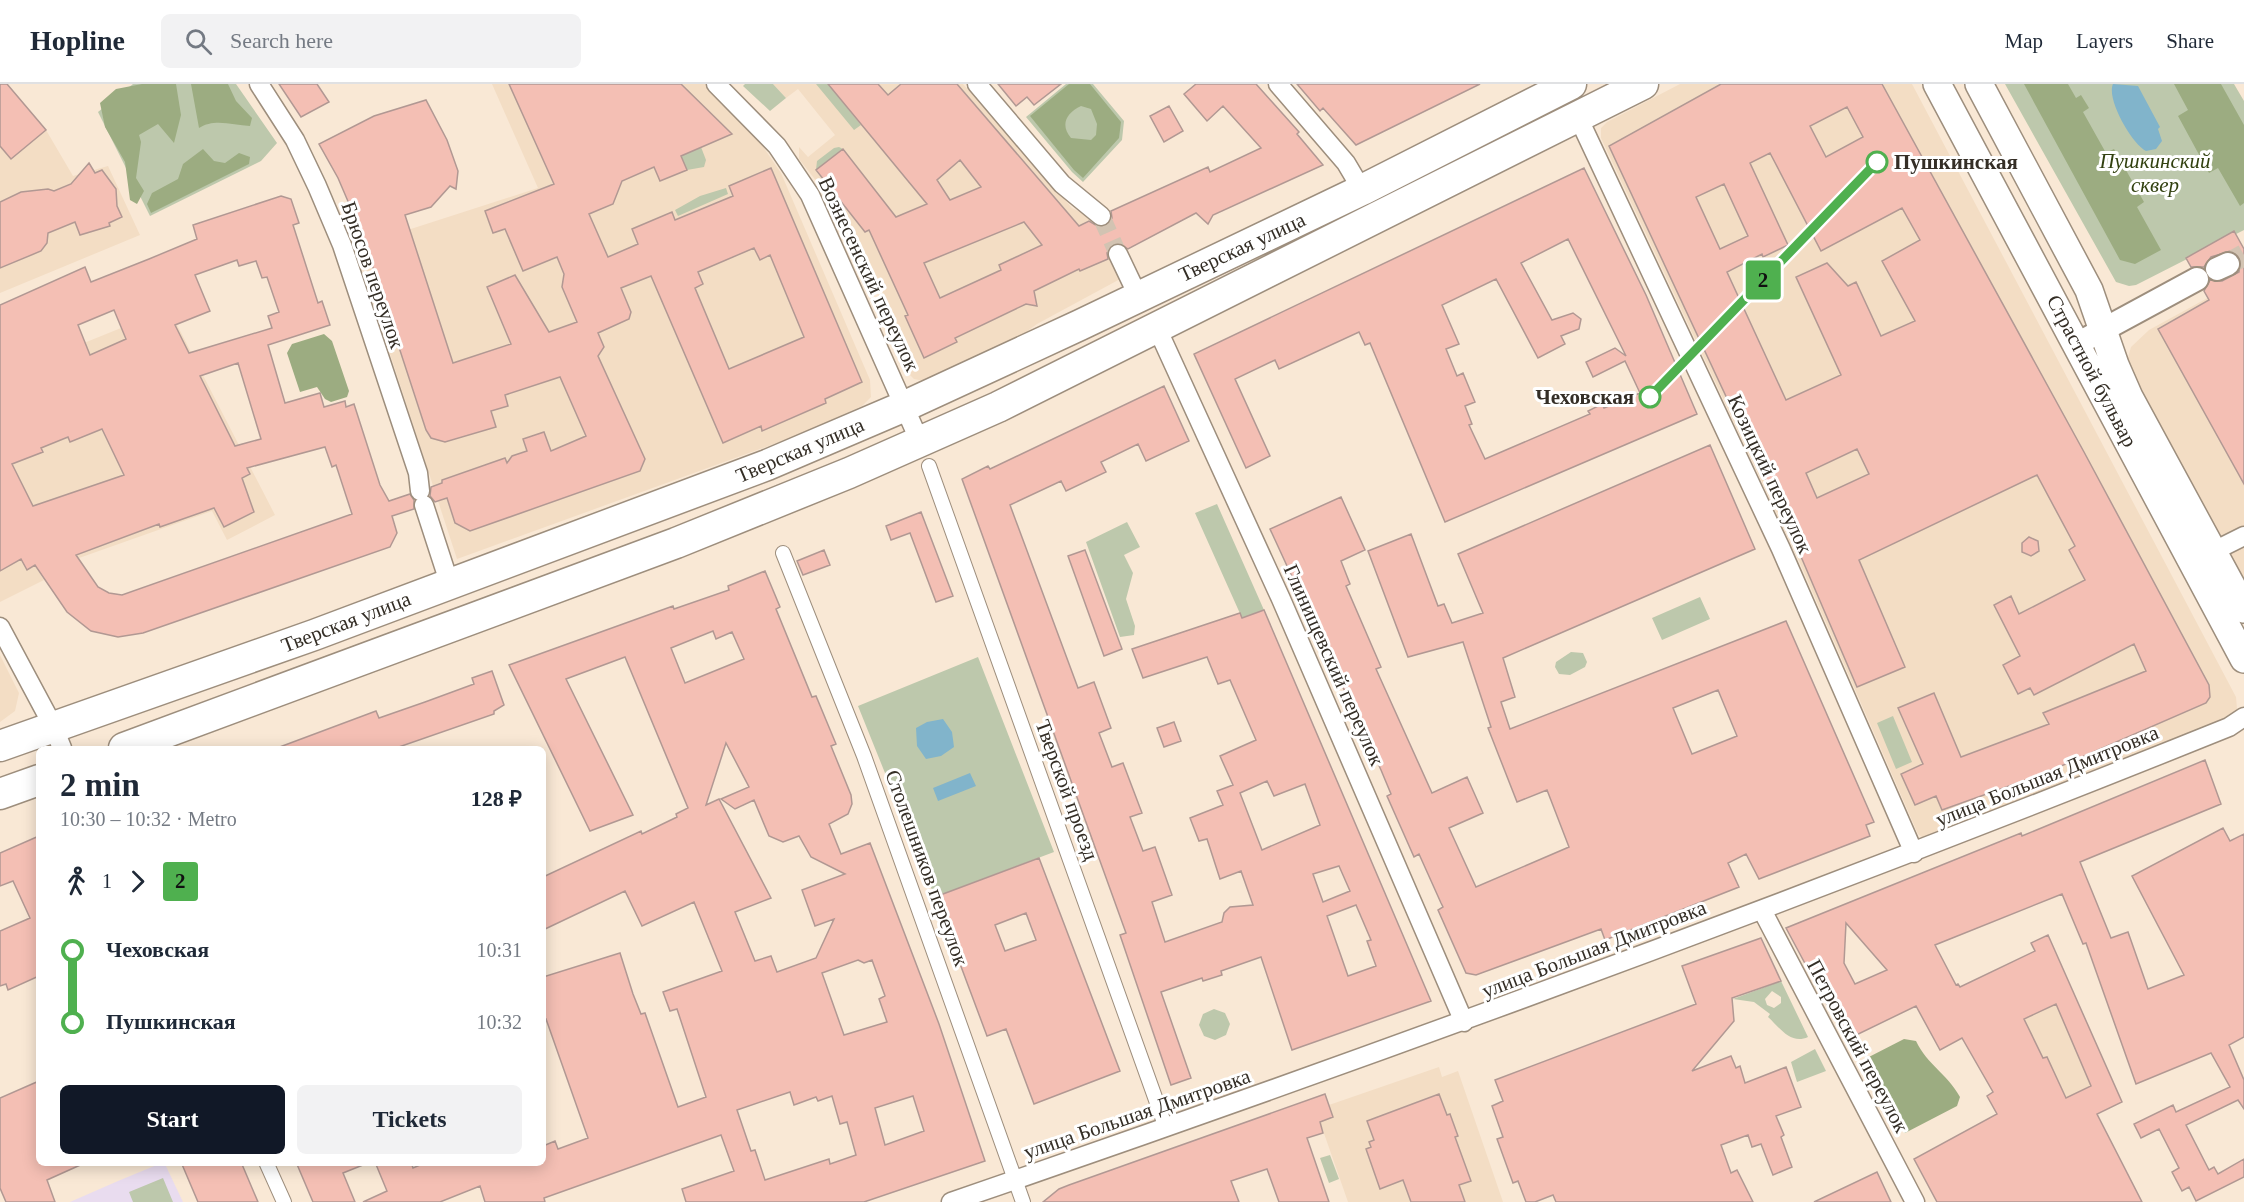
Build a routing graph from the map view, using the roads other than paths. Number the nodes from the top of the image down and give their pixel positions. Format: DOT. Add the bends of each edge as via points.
graph roads {
  1 [pos="259,84"];
  2 [pos="716,84"];
  3 [pos="977,84"];
  4 [pos="1278,84"];
  5 [pos="1571,84"];
  6 [pos="1643,84"];
  7 [pos="1937,84"];
  8 [pos="1979,84"];
  9 [pos="1578,117"];
  10 [pos="1362,190"];
  11 [pos="1101,216"];
  12 [pos="1118,254"];
  13 [pos="2214,271"];
  14 [pos="1138,296"];
  15 [pos="1157,328"];
  16 [pos="2103,330"];
  17 [pos="2077,344"];
  18 [pos="905,406"];
  19 [pos="924,454"];
  20 [pos="2244,536"];
  21 [pos="783,552"];
  22 [pos="2212,552"];
  23 [pos="449,582"];
  24 [pos="2244,609"];
  25 [pos="0,627"];
  26 [pos="2244,659"];
  27 [pos="2244,717"];
  28 [pos="58,737"];
  29 [pos="0,746"];
  30 [pos="129,746"];
  31 [pos="36,781"];
  32 [pos="0,794"];
  33 [pos="1914,853"];
  34 [pos="1762,910"];
  35 [pos="1464,1022"];
  36 [pos="1166,1128"];
  37 [pos="268,1166"];
  38 [pos="1016,1180"];
  39 [pos="284,1202"];
  40 [pos="951,1202"];
  41 [pos="1023,1202"];
  42 [pos="1915,1202"];
  1 -- 23 [label="street, Брюсов переулок" via="305,158 342,245 412,453"];
  2 -- 18 [label="street, Вознесенский переулок" via="771,139 810,195"];
  3 -- 11 [label="street" via="1062,184"];
  4 -- 10 [label="street" via="1346,163"];
  5 -- 10 [label="main road, Тверская улица"];
  6 -- 9 [label="main road, Тверская улица"];
  7 -- 17 [label="main road, Страстной бульвар"];
  8 -- 16 [label="main road, Страстной бульвар" via="2089,290"];
  9 -- 15 [label="main road, Тверская улица"];
  9 -- 33 [label="street, Козицкий переулок" via="1781,549"];
  10 -- 14 [label="main road, Тверская улица"];
  12 -- 14 [label="street"];
  13 -- 16 [label="street"];
  14 -- 18 [label="main road, Тверская улица"];
  15 -- 19 [label="main road, Тверская улица"];
  15 -- 35 [label="street, Глинищевский переулок" via="1283,603"];
  16 -- 17 [label="street"];
  16 -- 22 [label="main road, Страстной бульвар" via="2129,397"];
  17 -- 26 [label="main road, Страстной бульвар"];
  18 -- 19 [label="street, Вознесенский переулок"];
  18 -- 23 [label="main road, Тверская улица" via="747,473"];
  19 -- 30 [label="main road, Тверская улица" via="764,509"];
  19 -- 36 [label="street, Тверской проезд"];
  20 -- 22 [label="street"];
  21 -- 38 [label="street, Столешников переулок" via="864,756"];
  22 -- 24 [label="main road, Страстной бульвар"];
  23 -- 28 [label="main road, Тверская улица"];
  25 -- 28 [label="street"];
  27 -- 33 [label="street, улица Большая Дмитровка" via="2219,731"];
  28 -- 29 [label="main road, Тверская улица"];
  31 -- 32 [label="main road"];
  33 -- 34 [label="street, улица Большая Дмитровка"];
  34 -- 35 [label="street, улица Большая Дмитровка"];
  34 -- 42 [label="street, Петровский переулок"];
  35 -- 36 [label="street, улица Большая Дмитровка"];
  36 -- 38 [label="street, улица Большая Дмитровка"];
  37 -- 39 [label="street"];
  38 -- 40 [label="street, улица Большая Дмитровка"];
  38 -- 41 [label="street, Столешников переулок"];
}
